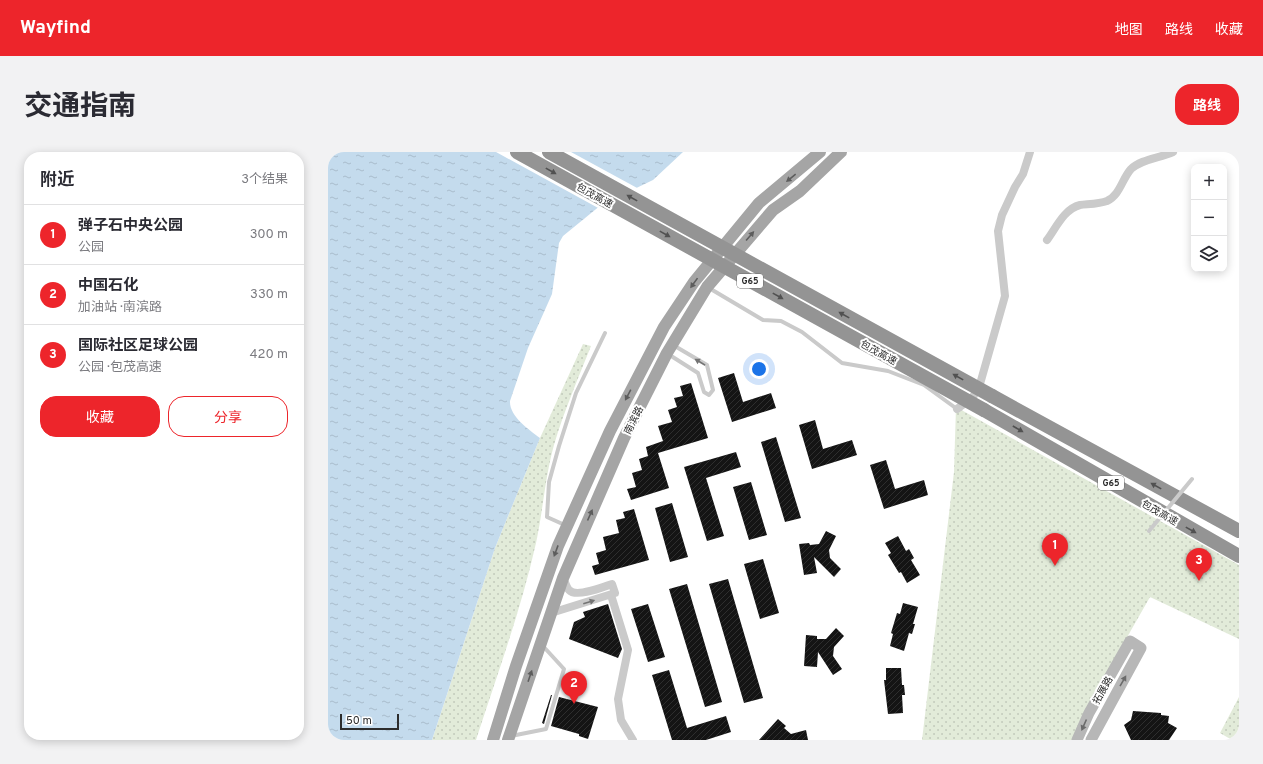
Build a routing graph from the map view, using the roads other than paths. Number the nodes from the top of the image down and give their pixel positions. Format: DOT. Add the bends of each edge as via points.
graph roads {
  1 [pos="516,152"];
  2 [pos="549,152"];
  3 [pos="820,152"];
  4 [pos="841,152"];
  5 [pos="1030,152"];
  6 [pos="1173,152"];
  7 [pos="1047,240"];
  8 [pos="706,287"];
  9 [pos="605,333"];
  10 [pos="670,349"];
  11 [pos="957,409"];
  12 [pos="1192,480"];
  13 [pos="567,526"];
  14 [pos="1149,531"];
  15 [pos="1239,531"];
  16 [pos="1239,556"];
  17 [pos="563,578"];
  18 [pos="611,595"];
  19 [pos="552,613"];
  20 [pos="541,644"];
  21 [pos="508,738"];
  22 [pos="493,740"];
  23 [pos="633,740"];
  24 [pos="1077,740"];
  25 [pos="1091,740"];
  1 -- 16 [label="highway, 包茂高速 / G65, one-way, bridge" via="984,410"];
  15 -- 2 [label="highway, 包茂高速 / G65, one-way, bridge"];
  3 -- 13 [label="main road, 南滨路, one-way" via="759,203 716,254 664,327 610,431"];
  8 -- 4 [label="main road, 南滨路, one-way" via="773,210 800,191"];
  5 -- 11 [label="street" via="1023,174 1002,214 998,231 1005,296 980,384 973,397"];
  6 -- 7 [label="street" via="1142,162 1130,170 1118,192 1107,201 1068,210"];
  8 -- 10 [label="main road, 南滨路"];
  8 -- 11 [label="lane" via="763,320 781,321 802,332 842,363 878,369 924,384"];
  9 -- 13 [label="lane" via="576,393 549,482 547,517"];
  10 -- 10 [label="lane, one-way" via="698,373 704,392 709,395 713,390 707,365"];
  17 -- 10 [label="main road, 南滨路, one-way" via="624,438"];
  12 -- 14 [label="lane, bridge"];
  13 -- 22 [label="main road, 南滨路, one-way" via="516,666"];
  17 -- 18 [label="street" via="573,593 582,593 612,584 616,594"];
  17 -- 19 [label="main road, 南滨路"];
  19 -- 18 [label="street, one-way"];
  18 -- 23 [label="street" via="628,650 618,699 621,720"];
  19 -- 20 [label="main road, 南滨路"];
  21 -- 20 [label="main road, 南滨路, one-way"];
  20 -- 21 [label="lane" via="564,669 546,730"];
  25 -- 24 [label="main road, 拓展路, one-way" via="1141,648 1130,641"];
}
